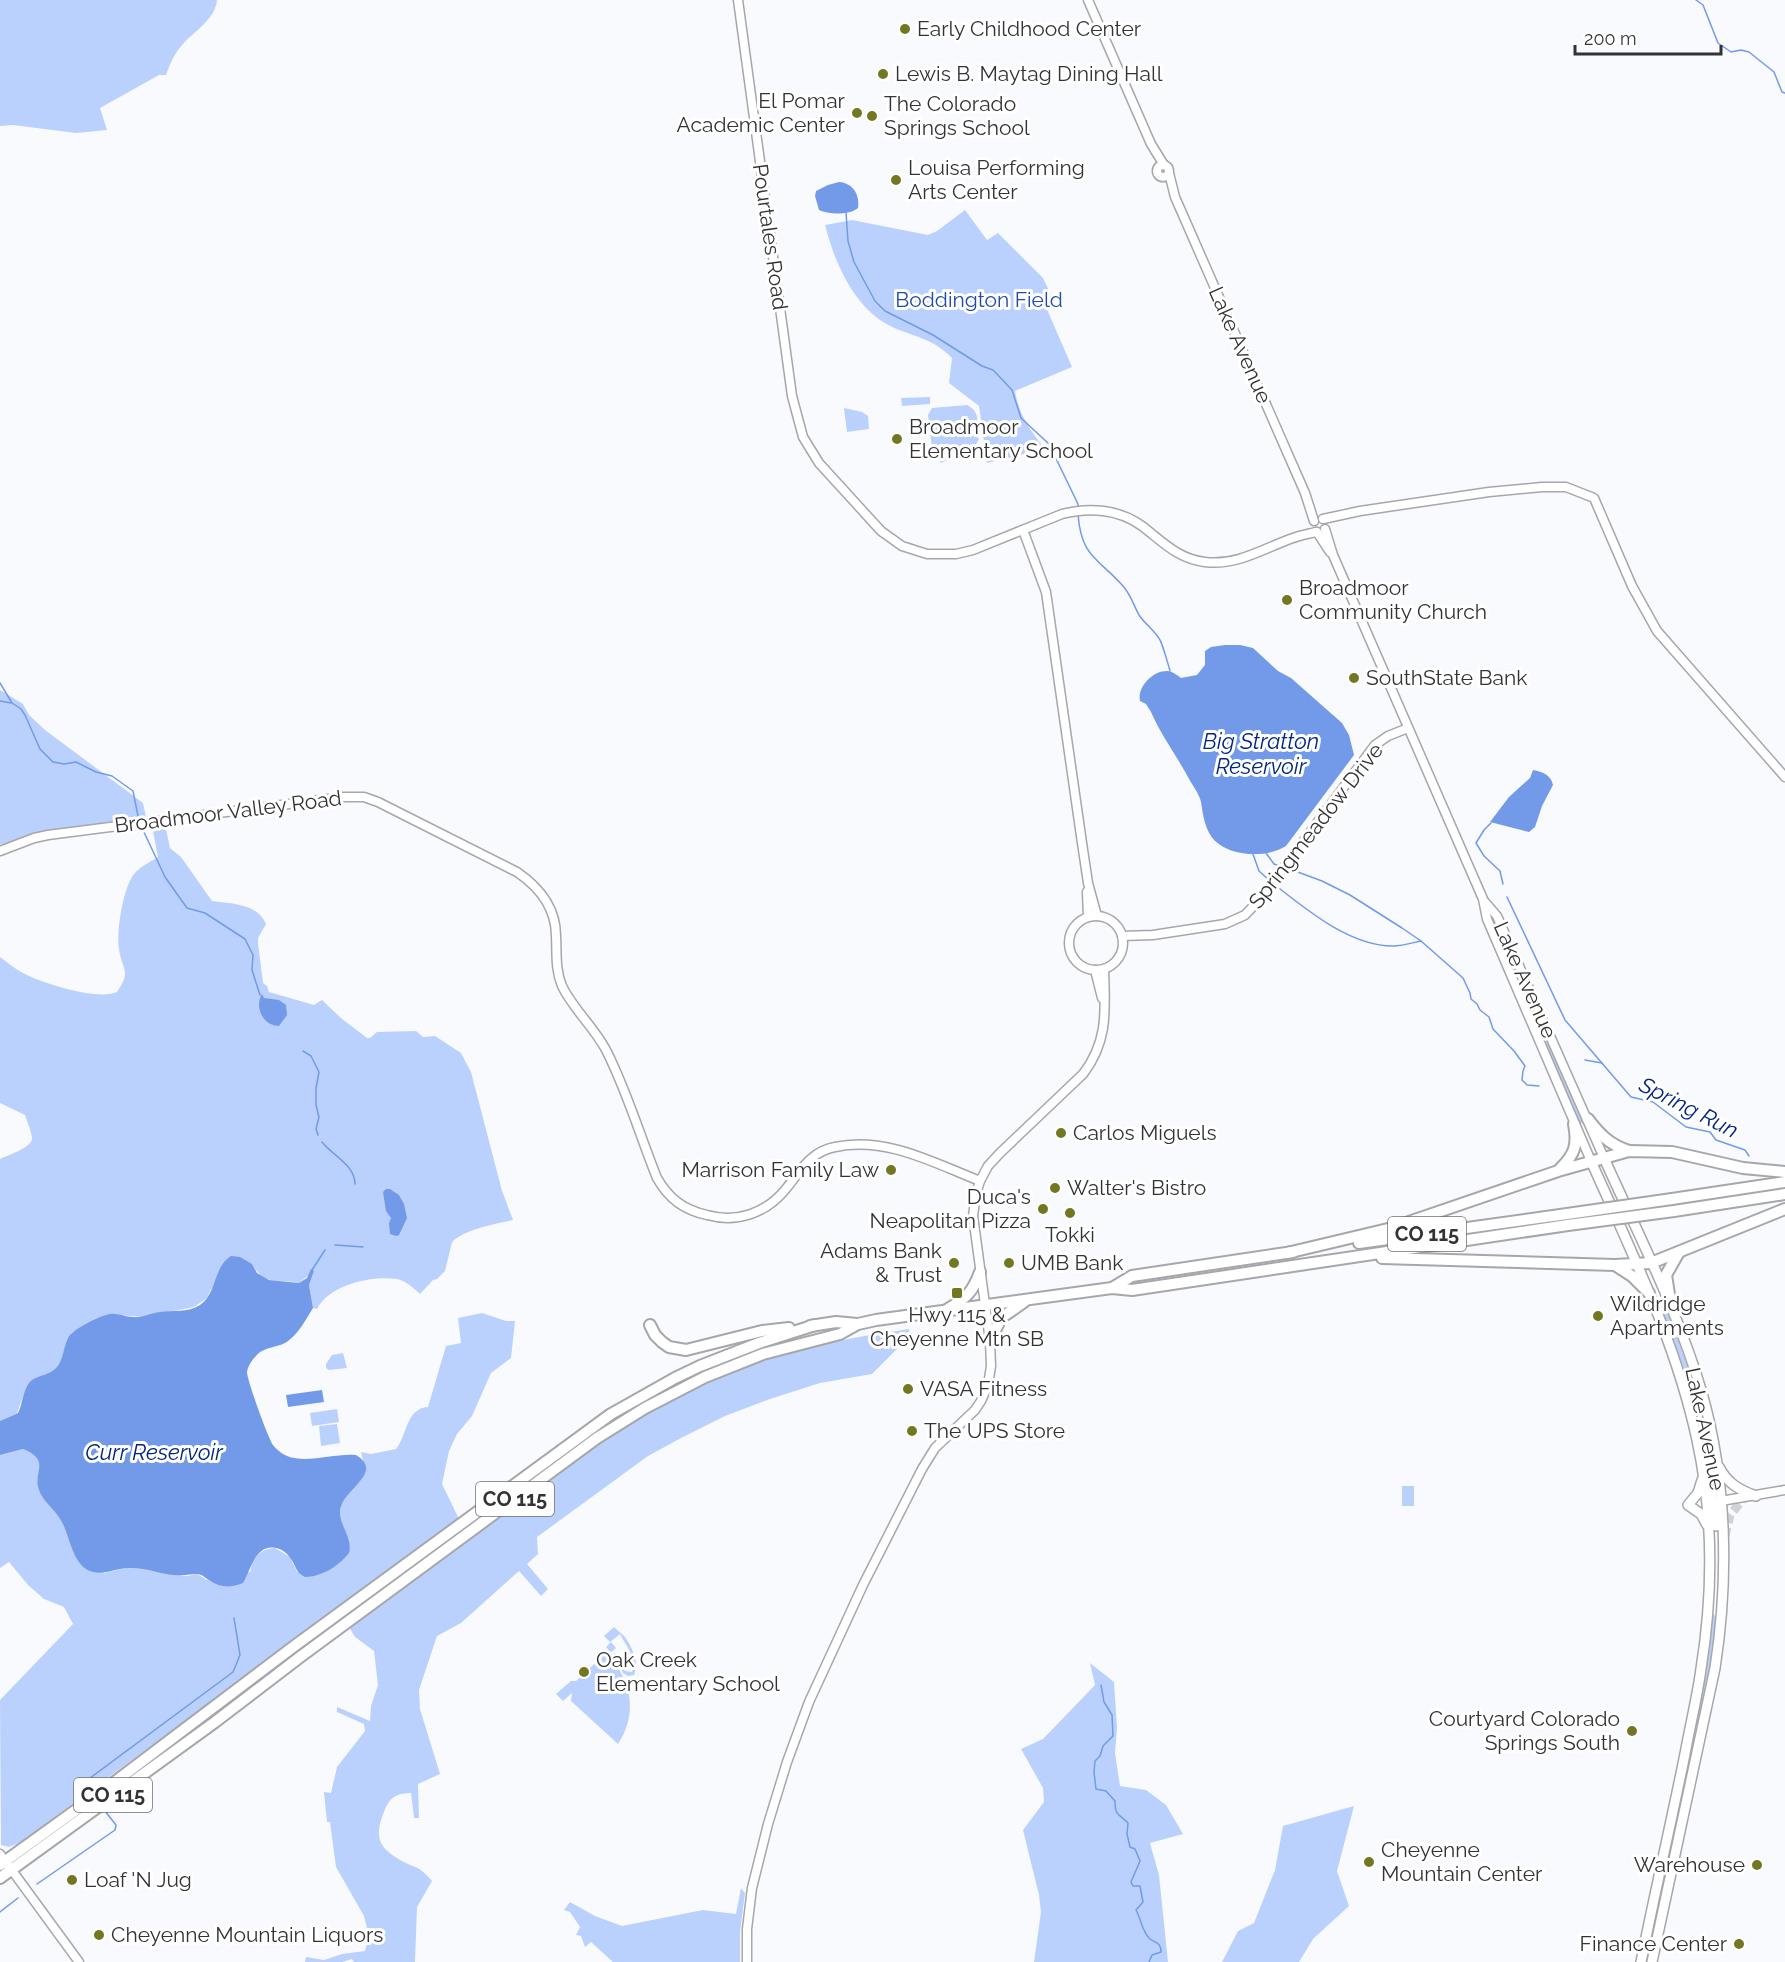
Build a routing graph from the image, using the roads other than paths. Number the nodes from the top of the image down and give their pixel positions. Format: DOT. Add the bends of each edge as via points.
graph roads {
  1 [pos="738,0"];
  2 [pos="1088,0"];
  3 [pos="1319,525"];
  4 [pos="1023,530"];
  5 [pos="1408,728"];
  6 [pos="1785,777"];
  7 [pos="0,851"];
  8 [pos="1483,899"];
  9 [pos="1092,916"];
  10 [pos="1122,939"];
  11 [pos="1100,969"];
  12 [pos="1588,1119"];
  13 [pos="1574,1124"];
  14 [pos="1629,1151"];
  15 [pos="1604,1158"];
  16 [pos="1591,1161"];
  17 [pos="1558,1171"];
  18 [pos="1785,1173"];
  19 [pos="980,1181"];
  20 [pos="1785,1182"];
  21 [pos="1785,1194"];
  22 [pos="1785,1209"];
  23 [pos="1568,1220"];
  24 [pos="1679,1252"];
  25 [pos="1287,1253"];
  26 [pos="1325,1261"];
  27 [pos="1651,1263"];
  28 [pos="1637,1264"];
  29 [pos="1615,1265"];
  30 [pos="980,1272"];
  31 [pos="1112,1288"];
  32 [pos="1649,1293"];
  33 [pos="1027,1300"];
  34 [pos="985,1306"];
  35 [pos="1671,1307"];
  36 [pos="944,1311"];
  37 [pos="858,1324"];
  38 [pos="650,1325"];
  39 [pos="815,1325"];
  40 [pos="990,1341"];
  41 [pos="1690,1412"];
  42 [pos="1716,1460"];
  43 [pos="1702,1471"];
  44 [pos="1785,1490"];
  45 [pos="1756,1496"];
  46 [pos="1714,1502"];
  47 [pos="1708,1530"];
  48 [pos="4,1862"];
  49 [pos="0,1878"];
  50 [pos="79,1962"];
  51 [pos="747,1962"];
  52 [pos="1641,1962"];
  53 [pos="1652,1962"];
  1 -- 4 [label="street, Pourtales Road" via="792,396 803,437 819,463 845,492 881,531 902,546 927,554 956,554"];
  2 -- 3 [label="street, Lake Avenue" via="1161,166 1168,167 1165,175"];
  3 -- 4 [label="street, Pourtales Road" via="1237,560 1221,562 1183,557 1134,521 1113,513 1070,512"];
  3 -- 5 [label="street, Lake Avenue"];
  3 -- 6 [label="street, Pourtales Road" via="1360,511 1490,492 1566,487 1594,498 1636,596 1657,631"];
  4 -- 9 [label="street" via="1046,592"];
  5 -- 8 [label="street, Lake Avenue"];
  5 -- 10 [label="street, Springmeadow Drive" via="1375,745 1250,910 1217,926"];
  7 -- 19 [label="street, Broadmoor Valley Road" via="48,835 364,797 517,872 536,887 556,927 557,968 563,988 613,1064 657,1178 681,1206 719,1219 748,1216 777,1199 814,1155 846,1145 900,1150"];
  8 -- 12 [label="street, Lake Avenue" via="1497,916"];
  8 -- 13 [label="street, Lake Avenue"];
  9 -- 10 [label="street" via="1114,923"];
  9 -- 11 [label="street" via="1074,928 1069,947 1080,964"];
  10 -- 11 [label="street" via="1118,958"];
  11 -- 19 [label="street" via="1098,985 1105,1022 1089,1066 1000,1153"];
  12 -- 14 [label="highway" via="1610,1143"];
  12 -- 15 [label="street, Lake Avenue"];
  13 -- 16 [label="street, Lake Avenue"];
  13 -- 17 [label="highway" via="1575,1148"];
  14 -- 15 [label="highway"];
  14 -- 18 [label="highway" via="1672,1152"];
  15 -- 16 [label="highway"];
  15 -- 27 [label="main road, Lake Avenue"];
  16 -- 17 [label="highway"];
  16 -- 28 [label="main road, Lake Avenue"];
  17 -- 25 [label="highway" via="1388,1229"];
  19 -- 30 [label="street" via="973,1215"];
  20 -- 23 [label="highway, CO 115, bridge"];
  21 -- 23 [label="highway, CO 115, bridge"];
  22 -- 24 [label="highway"];
  23 -- 25 [label="highway, CO 115"];
  23 -- 26 [label="highway, CO 115"];
  24 -- 27 [label="highway"];
  24 -- 35 [label="highway" via="1666,1275"];
  25 -- 31 [label="highway, CO 115" via="1132,1276"];
  26 -- 29 [label="highway" via="1397,1258"];
  26 -- 31 [label="highway, CO 115" via="1132,1290"];
  27 -- 28 [label="highway"];
  27 -- 35 [label="main road, Lake Avenue"];
  28 -- 29 [label="highway"];
  28 -- 32 [label="main road, Lake Avenue"];
  29 -- 32 [label="highway"];
  30 -- 34 [label="street"];
  30 -- 36 [label="highway" via="967,1296"];
  31 -- 33 [label="highway, CO 115"];
  32 -- 41 [label="main road, Lake Avenue"];
  33 -- 34 [label="highway, CO 115"];
  33 -- 40 [label="highway" via="1001,1318"];
  34 -- 36 [label="highway, CO 115"];
  34 -- 40 [label="street"];
  35 -- 42 [label="main road, Lake Avenue" via="1702,1395"];
  36 -- 37 [label="highway, CO 115"];
  37 -- 39 [label="highway, CO 115"];
  37 -- 48 [label="highway, CO 115" via="840,1334 763,1354 724,1369 680,1388 617,1424"];
  38 -- 39 [label="highway" via="669,1347 686,1350 762,1331"];
  39 -- 48 [label="highway, CO 115" via="700,1366 611,1414"];
  40 -- 51 [label="street" via="991,1366 985,1393 975,1410 935,1448 922,1469 809,1702 784,1773 752,1888"];
  41 -- 43 [label="main road, Lake Avenue"];
  41 -- 46 [label="main road" via="1706,1451"];
  42 -- 45 [label="main road" via="1731,1484"];
  42 -- 46 [label="main road, Lake Avenue"];
  43 -- 46 [label="main road, Lake Avenue"];
  43 -- 47 [label="main road" via="1698,1493 1688,1505 1701,1514"];
  44 -- 45 [label="street"];
  45 -- 46 [label="street"];
  46 -- 47 [label="main road, Lake Avenue"];
  46 -- 53 [label="main road, Lake Avenue" via="1723,1571 1720,1631"];
  47 -- 52 [label="main road, Lake Avenue" via="1708,1605 1701,1669"];
  48 -- 49 [label="highway, CO 115"];
  48 -- 50 [label="street"];
}
